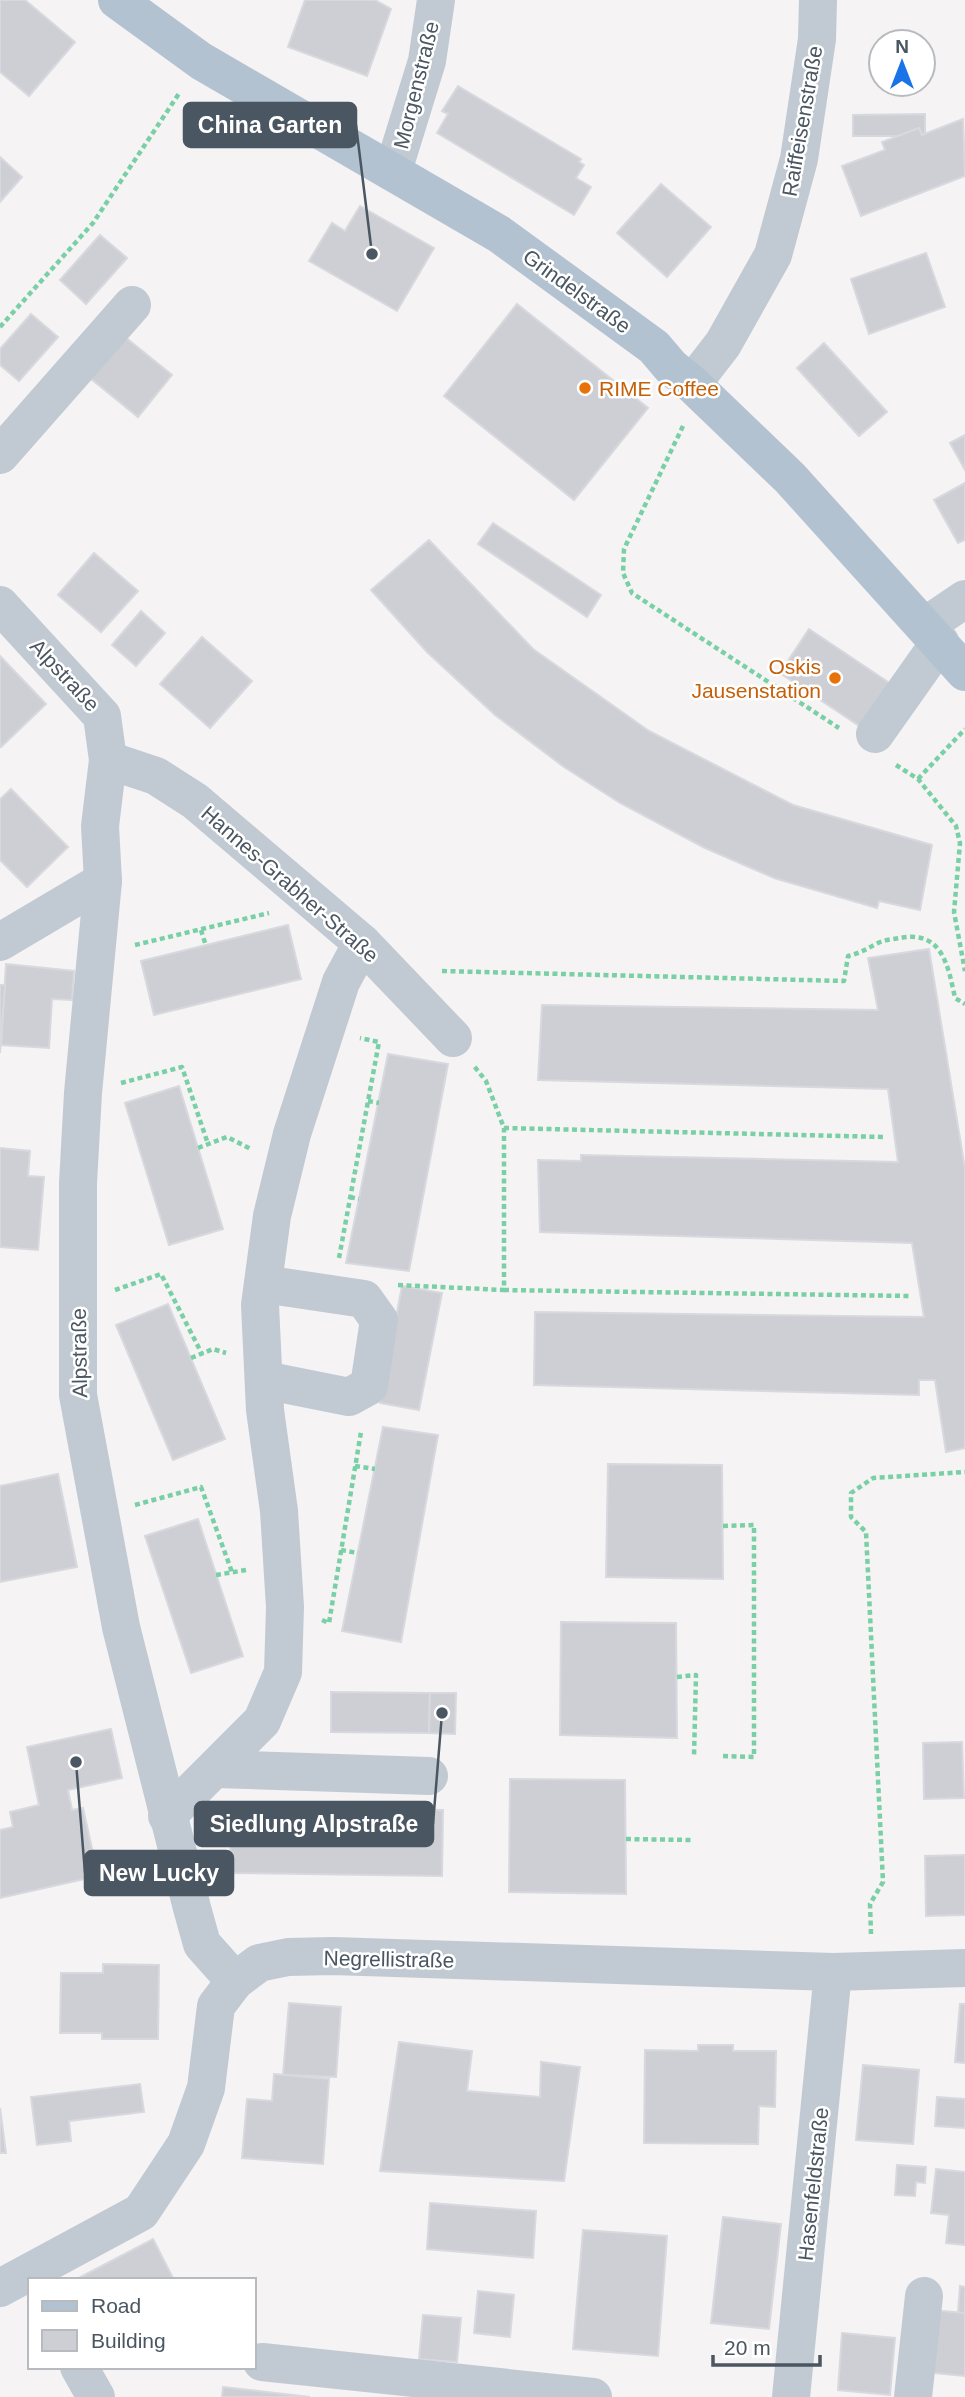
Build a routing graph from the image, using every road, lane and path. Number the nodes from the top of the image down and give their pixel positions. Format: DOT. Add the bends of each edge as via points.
graph roads {
  1 [pos="117,0"];
  2 [pos="436,0"];
  3 [pos="818,0"];
  4 [pos="185,85"];
  5 [pos="393,170"];
  6 [pos="132,306"];
  7 [pos="0,327"];
  8 [pos="689,401"];
  9 [pos="0,456"];
  10 [pos="965,600"];
  11 [pos="0,606"];
  12 [pos="933,634"];
  13 [pos="965,673"];
  14 [pos="965,729"];
  15 [pos="873,744"];
  16 [pos="107,760"];
  17 [pos="918,779"];
  18 [pos="103,881"];
  19 [pos="313,903"];
  20 [pos="201,930"];
  21 [pos="0,942"];
  22 [pos="362,943"];
  23 [pos="206,946"];
  24 [pos="96,954"];
  25 [pos="965,971"];
  26 [pos="394,977"];
  27 [pos="965,1004"];
  28 [pos="324,1031"];
  29 [pos="453,1038"];
  30 [pos="83,1093"];
  31 [pos="368,1101"];
  32 [pos="379,1103"];
  33 [pos="504,1128"];
  34 [pos="885,1137"];
  35 [pos="208,1144"];
  36 [pos="198,1147"];
  37 [pos="284,1167"];
  38 [pos="350,1197"];
  39 [pos="359,1199"];
  40 [pos="263,1284"];
  41 [pos="504,1290"];
  42 [pos="911,1296"];
  43 [pos="348,1297"];
  44 [pos="78,1304"];
  45 [pos="202,1354"];
  46 [pos="264,1380"];
  47 [pos="369,1386"];
  48 [pos="355,1466"];
  49 [pos="375,1469"];
  50 [pos="965,1472"];
  51 [pos="100,1514"];
  52 [pos="723,1526"];
  53 [pos="341,1550"];
  54 [pos="358,1553"];
  55 [pos="232,1572"];
  56 [pos="285,1607"];
  57 [pos="677,1677"];
  58 [pos="694,1755"];
  59 [pos="723,1756"];
  60 [pos="215,1769"];
  61 [pos="429,1776"];
  62 [pos="167,1816"];
  63 [pos="626,1839"];
  64 [pos="691,1840"];
  65 [pos="965,1968"];
  66 [pos="872,1970"];
  67 [pos="833,1972"];
  68 [pos="235,1981"];
  69 [pos="19,2281"];
  70 [pos="924,2296"];
  71 [pos="262,2362"];
  72 [pos="80,2369"];
  73 [pos="96,2397"];
  74 [pos="593,2397"];
  75 [pos="791,2397"];
  76 [pos="913,2397"];
  1 -- 5 [label="main road, Grindelstraße" via="201,61"];
  2 -- 5 [label="street, Morgenstraße" via="426,61"];
  3 -- 8 [label="street, Raiffeisenstraße" via="817,39 799,159 774,255"];
  4 -- 7 [label="path" via="93,223"];
  5 -- 8 [label="main road, Grindelstraße" via="499,234 653,347 671,367"];
  6 -- 9 [label="street"];
  8 -- 12 [label="main road, Grindelstraße" via="790,478"];
  8 -- 15 [label="path" via="624,549 623,573 632,593"];
  10 -- 12 [label="street"];
  11 -- 16 [label="street, Alpstraße" via="102,716"];
  12 -- 13 [label="main road, Grindelstraße"];
  12 -- 15 [label="street"];
  14 -- 17 [label="path"];
  15 -- 17 [label="path"];
  16 -- 18 [label="street, Alpstraße" via="100,826"];
  16 -- 19 [label="street, Hannes-Grabher-Straße" via="176,786"];
  17 -- 25 [label="path" via="956,826 960,843 954,912"];
  18 -- 21 [label="street"];
  18 -- 24 [label="street, Alpstraße"];
  19 -- 20 [label="path"];
  19 -- 22 [label="street, Hannes-Grabher-Straße"];
  20 -- 23 [label="path"];
  20 -- 24 [label="path"];
  22 -- 26 [label="street, Hannes-Grabher-Straße"];
  22 -- 28 [label="street" via="341,982"];
  24 -- 30 [label="street, Alpstraße"];
  26 -- 27 [label="path" via="422,971 844,981 848,956 866,952 879,942 915,936 930,941 942,953 955,998"];
  26 -- 29 [label="street, Hannes-Grabher-Straße"];
  28 -- 31 [label="path" via="379,1042"];
  28 -- 37 [label="street"];
  29 -- 33 [label="path" via="486,1081"];
  30 -- 35 [label="path" via="182,1067"];
  30 -- 44 [label="street, Alpstraße"];
  31 -- 32 [label="path"];
  31 -- 38 [label="path"];
  33 -- 34 [label="path"];
  33 -- 41 [label="path"];
  35 -- 36 [label="path"];
  35 -- 37 [label="path" via="227,1137"];
  37 -- 40 [label="street"];
  38 -- 39 [label="path"];
  38 -- 43 [label="path"];
  40 -- 43 [label="street"];
  40 -- 46 [label="street"];
  41 -- 42 [label="path"];
  41 -- 43 [label="path" via="400,1284"];
  43 -- 47 [label="street" via="379,1320"];
  44 -- 45 [label="path" via="161,1273"];
  44 -- 51 [label="street, Alpstraße" via="78,1395"];
  46 -- 47 [label="street" via="349,1396"];
  46 -- 56 [label="street"];
  47 -- 48 [label="path"];
  48 -- 49 [label="path"];
  48 -- 53 [label="path"];
  50 -- 66 [label="path" via="873,1478 851,1493 850,1517 866,1532 883,1882 870,1904"];
  51 -- 55 [label="path" via="201,1487"];
  51 -- 62 [label="street, Alpstraße" via="121,1627"];
  52 -- 59 [label="path" via="754,1525 754,1757"];
  53 -- 54 [label="path"];
  53 -- 56 [label="path" via="329,1623"];
  56 -- 60 [label="street" via="283,1672 262,1721"];
  57 -- 58 [label="path" via="696,1675"];
  60 -- 61 [label="street"];
  60 -- 62 [label="street"];
  62 -- 68 [label="street, Alpstraße" via="202,1944"];
  63 -- 64 [label="path"];
  65 -- 66 [label="street, Negrellistraße"];
  66 -- 67 [label="street, Negrellistraße"];
  67 -- 68 [label="street, Negrellistraße" via="333,1956 259,1963"];
  67 -- 75 [label="street, Hasenfeldstraße"];
  68 -- 69 [label="street, Negrellistraße" via="216,2006 206,2088 186,2144 141,2212"];
  70 -- 76 [label="street"];
  71 -- 74 [label="street"];
  72 -- 73 [label="street"];
}
